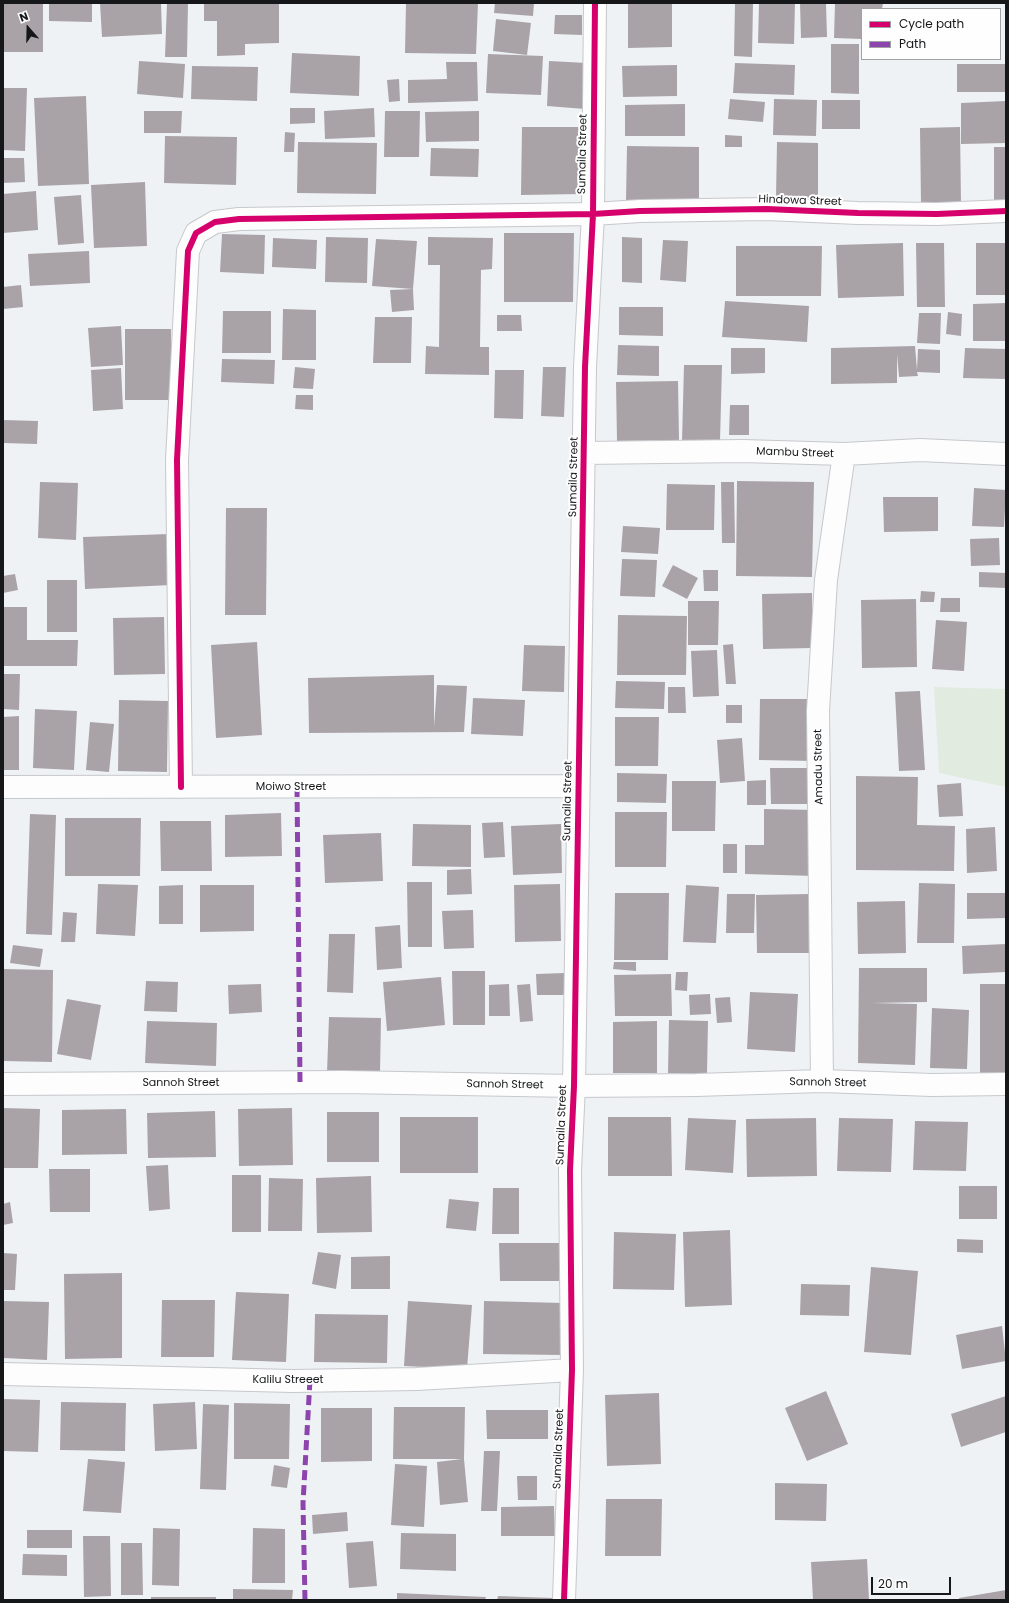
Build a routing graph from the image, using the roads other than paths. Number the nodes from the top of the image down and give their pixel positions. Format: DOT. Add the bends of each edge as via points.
graph roads {
  1 [pos="595,3"];
  2 [pos="1006,211"];
  3 [pos="593,214"];
  4 [pos="584,453"];
  5 [pos="844,454"];
  6 [pos="1006,454"];
  7 [pos="181,786"];
  8 [pos="578,786"];
  9 [pos="3,787"];
  10 [pos="822,1081"];
  11 [pos="3,1084"];
  12 [pos="1006,1084"];
  13 [pos="574,1086"];
  14 [pos="572,1370"];
  15 [pos="3,1374"];
  16 [pos="564,1600"];
  1 -- 3 [label="street, Sumaila Street"];
  2 -- 3 [label="street, Hindowa Street" via="937,214 767,209"];
  3 -- 4 [label="street, Sumaila Street" via="585,367"];
  3 -- 7 [label="street, Hindowa Street" via="239,219 215,222 196,233 188,251 177,460"];
  4 -- 5 [label="street, Mambu Street" via="743,451"];
  4 -- 8 [label="street, Sumaila Street"];
  5 -- 6 [label="street, Mambu Street" via="920,450"];
  5 -- 10 [label="street, Amadu Street" via="826,580 818,711"];
  7 -- 8 [label="street, Moiwo Street"];
  7 -- 9 [label="street, Moiwo Street"];
  8 -- 13 [label="street, Sumaila Street"];
  10 -- 12 [label="street, Sannoh Street" via="932,1085"];
  10 -- 13 [label="street, Sannoh Street"];
  11 -- 13 [label="street, Sannoh Street" via="343,1082"];
  13 -- 14 [label="street, Sumaila Street" via="570,1170"];
  14 -- 15 [label="street, Kalilu Streeet" via="417,1379 292,1381"];
  14 -- 16 [label="street, Sumaila Street"];
}
